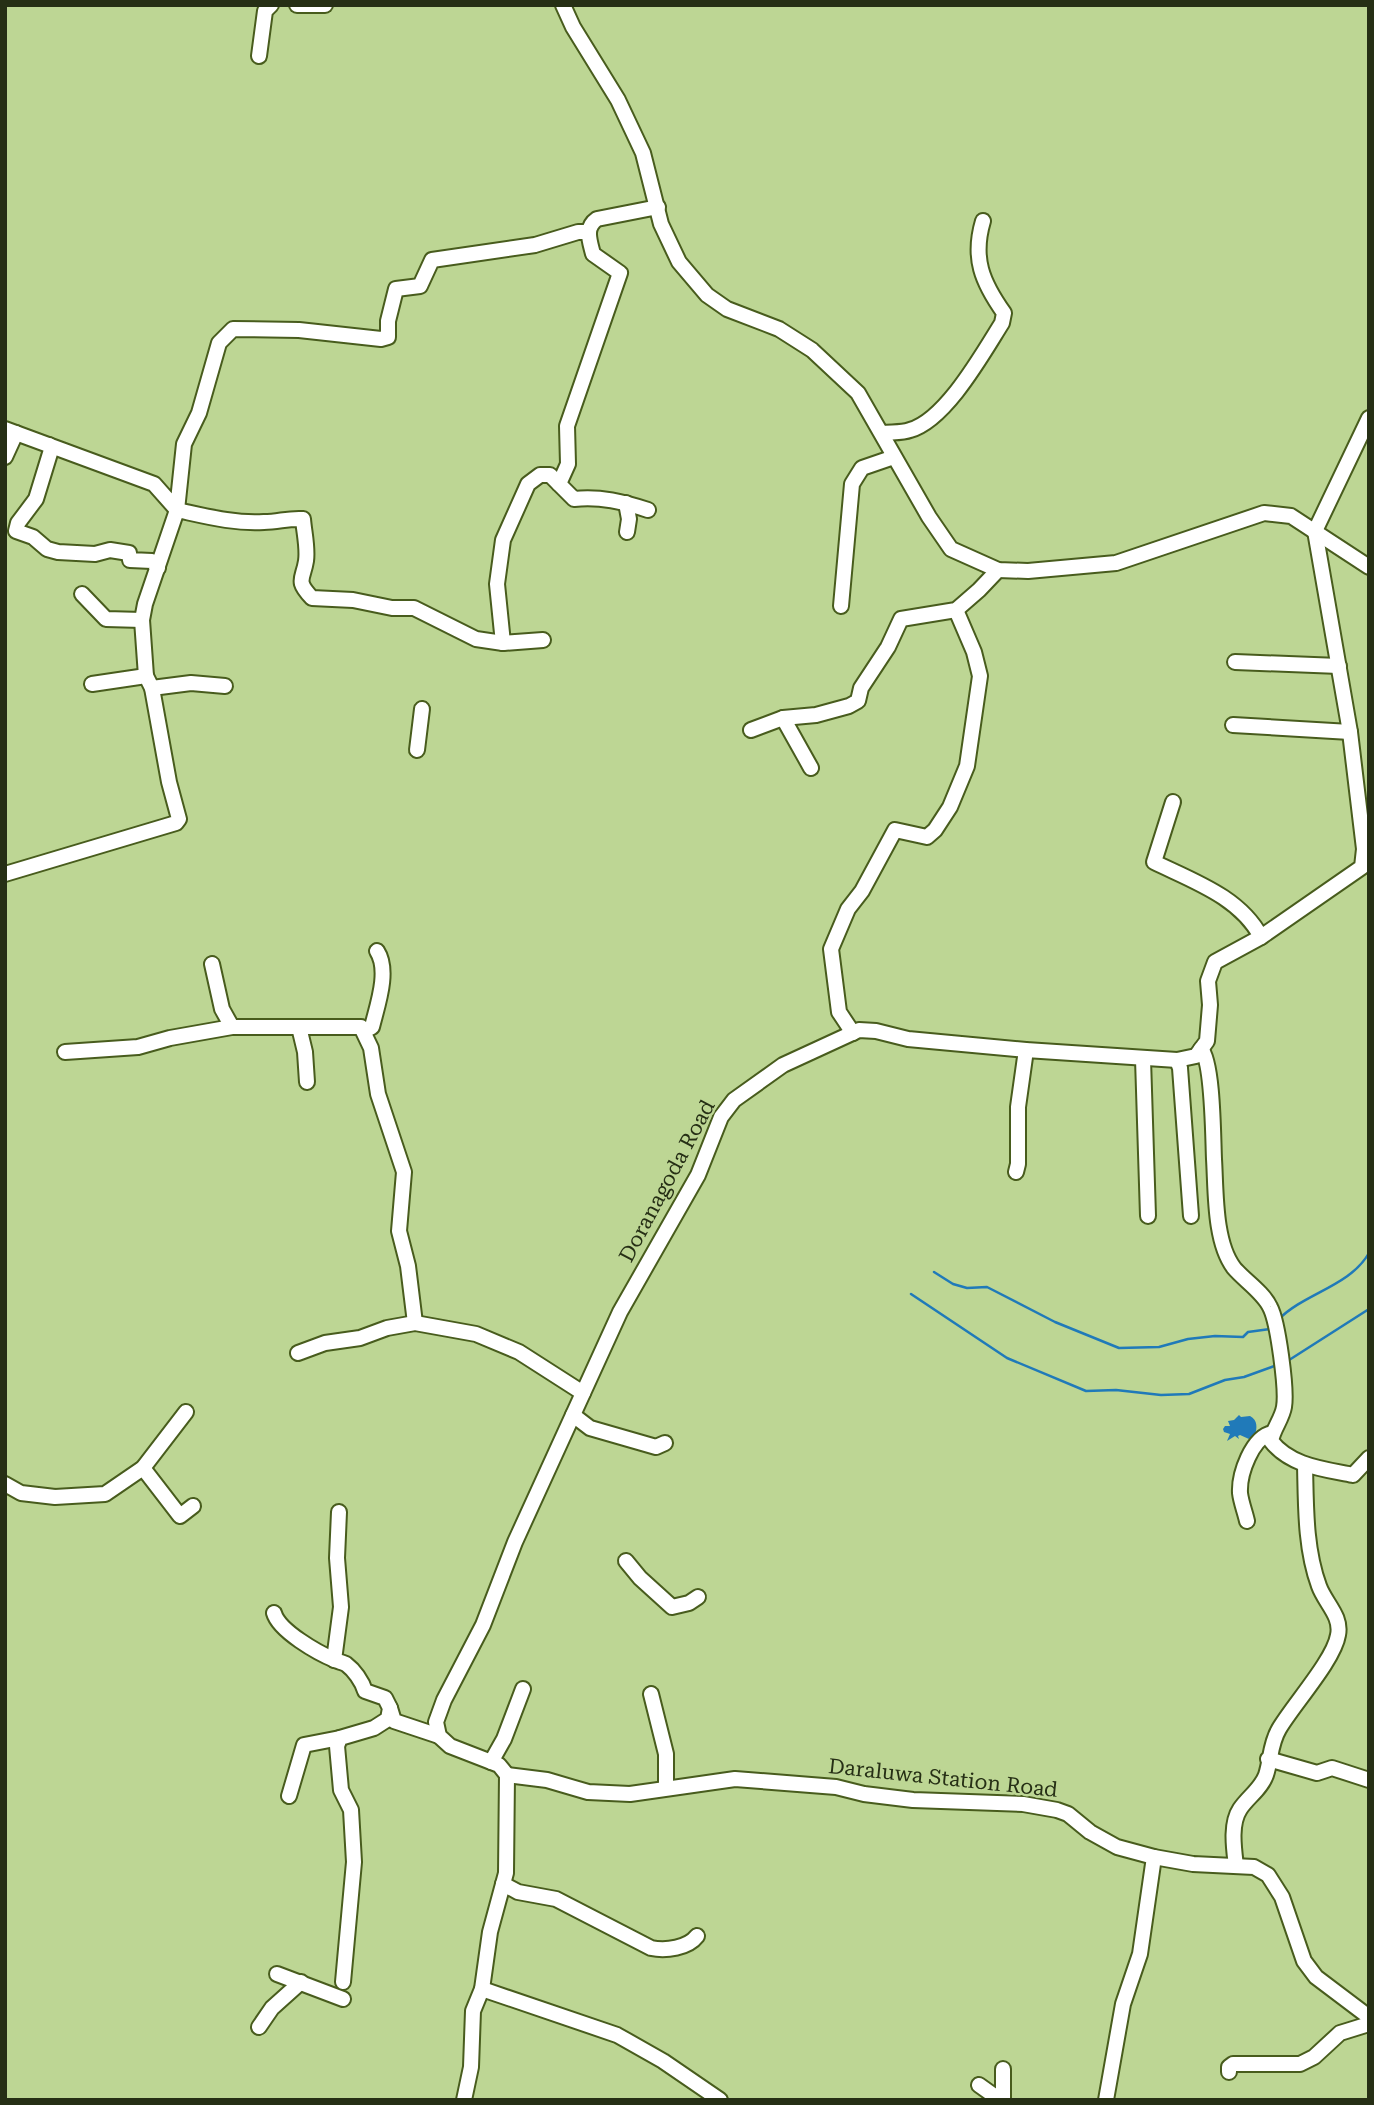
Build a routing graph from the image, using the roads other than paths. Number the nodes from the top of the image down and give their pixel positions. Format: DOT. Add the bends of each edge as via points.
graph roads {
  1 [pos="271,5"];
  2 [pos="297,5"];
  3 [pos="325,5"];
  4 [pos="563,5"];
  5 [pos="259,56"];
  6 [pos="658,207"];
  7 [pos="983,221"];
  8 [pos="588,232"];
  9 [pos="1369,418"];
  10 [pos="11,431"];
  11 [pos="883,433"];
  12 [pos="49,444"];
  13 [pos="5,457"];
  14 [pos="894,457"];
  15 [pos="559,484"];
  16 [pos="626,503"];
  17 [pos="177,510"];
  18 [pos="648,510"];
  19 [pos="1315,531"];
  20 [pos="627,532"];
  21 [pos="1369,566"];
  22 [pos="158,568"];
  23 [pos="998,570"];
  24 [pos="82,594"];
  25 [pos="841,606"];
  26 [pos="956,610"];
  27 [pos="142,620"];
  28 [pos="543,640"];
  29 [pos="503,643"];
  30 [pos="1235,662"];
  31 [pos="1339,666"];
  32 [pos="149,682"];
  33 [pos="92,684"];
  34 [pos="225,687"];
  35 [pos="422,709"];
  36 [pos="783,718"];
  37 [pos="1233,724"];
  38 [pos="751,730"];
  39 [pos="1350,732"];
  40 [pos="417,750"];
  41 [pos="811,768"];
  42 [pos="1173,802"];
  43 [pos="5,874"];
  44 [pos="1261,937"];
  45 [pos="377,951"];
  46 [pos="212,964"];
  47 [pos="232,1027"];
  48 [pos="299,1027"];
  49 [pos="363,1031"];
  50 [pos="853,1033"];
  51 [pos="1201,1049"];
  52 [pos="1026,1050"];
  53 [pos="65,1052"];
  54 [pos="1143,1059"];
  55 [pos="1177,1060"];
  56 [pos="307,1082"];
  57 [pos="1016,1172"];
  58 [pos="1148,1216"];
  59 [pos="1191,1216"];
  60 [pos="415,1323"];
  61 [pos="298,1353"];
  62 [pos="583,1393"];
  63 [pos="186,1412"];
  64 [pos="573,1415"];
  65 [pos="1272,1433"];
  66 [pos="666,1443"];
  67 [pos="1305,1465"];
  68 [pos="1366,1466"];
  69 [pos="143,1468"];
  70 [pos="5,1484"];
  71 [pos="193,1506"];
  72 [pos="339,1512"];
  73 [pos="1247,1521"];
  74 [pos="626,1561"];
  75 [pos="698,1597"];
  76 [pos="274,1614"];
  77 [pos="334,1660"];
  78 [pos="523,1689"];
  79 [pos="651,1694"];
  80 [pos="390,1708"];
  81 [pos="439,1736"];
  82 [pos="340,1738"];
  83 [pos="1268,1759"];
  84 [pos="491,1762"];
  85 [pos="507,1775"];
  86 [pos="1369,1780"];
  87 [pos="666,1788"];
  88 [pos="289,1796"];
  89 [pos="1154,1857"];
  90 [pos="1236,1866"];
  91 [pos="503,1884"];
  92 [pos="697,1936"];
  93 [pos="277,1974"];
  94 [pos="301,1982"];
  95 [pos="343,1982"];
  96 [pos="482,1989"];
  97 [pos="342,1999"];
  98 [pos="1369,2017"];
  99 [pos="1369,2024"];
  100 [pos="259,2027"];
  101 [pos="1003,2069"];
  102 [pos="1229,2072"];
  103 [pos="979,2085"];
  104 [pos="464,2100"];
  105 [pos="720,2100"];
  106 [pos="1002,2100"];
  107 [pos="1106,2100"];
  1 -- 5 [label="street" via="265,11"];
  2 -- 3 [label="street"];
  4 -- 6 [label="street" via="643,153"];
  6 -- 8 [label="street" via="597,219"];
  6 -- 11 [label="street" via="679,262 707,295 812,350 858,393"];
  7 -- 11 [label="street" via="978,255 990,294 1003,313 1002,323 966,380 931,418 911,430"];
  8 -- 15 [label="street" via="593,254 620,273 567,426 568,464"];
  8 -- 17 [label="street" via="432,260 420,286 396,289 388,337 381,339 233,329 219,343 199,413 184,444"];
  9 -- 19 [label="street"];
  10 -- 12 [label="street"];
  10 -- 13 [label="street"];
  11 -- 14 [label="street"];
  12 -- 17 [label="street" via="154,484"];
  12 -- 22 [label="street" via="36,499 16,531 58,552 129,553 130,560 152,561"];
  14 -- 23 [label="street" via="951,549"];
  14 -- 25 [label="street" via="862,468 852,484"];
  15 -- 16 [label="street" via="574,499"];
  15 -- 29 [label="street" via="550,475 540,475 528,484 503,540 497,584"];
  16 -- 18 [label="street"];
  16 -- 20 [label="street"];
  17 -- 22 [label="street"];
  17 -- 29 [label="street" via="265,523 303,519 306,561 301,573 303,588 312,598 414,608 477,639"];
  19 -- 21 [label="street"];
  19 -- 23 [label="street" via="1291,516 1264,513 1116,563"];
  19 -- 31 [label="street"];
  22 -- 27 [label="street"];
  23 -- 26 [label="street"];
  24 -- 27 [label="street" via="106,619"];
  26 -- 36 [label="street" via="901,619 858,701 816,715"];
  26 -- 50 [label="street" via="980,676 967,766 935,830 927,837 895,830 848,909 831,948 839,1012"];
  27 -- 32 [label="street"];
  28 -- 29 [label="street"];
  30 -- 31 [label="street"];
  31 -- 39 [label="street"];
  32 -- 33 [label="street"];
  32 -- 34 [label="street"];
  32 -- 43 [label="street" via="179,819"];
  35 -- 40 [label="street"];
  36 -- 38 [label="street"];
  36 -- 41 [label="street"];
  37 -- 39 [label="street"];
  39 -- 44 [label="street" via="1364,849 1362,867"];
  42 -- 44 [label="street" via="1154,862 1227,899 1254,922"];
  44 -- 51 [label="street" via="1215,962 1208,981 1207,1041"];
  45 -- 49 [label="street" via="382,959 381,988 372,1027"];
  46 -- 47 [label="street" via="222,1009"];
  47 -- 48 [label="street"];
  47 -- 53 [label="street" via="138,1047"];
  48 -- 49 [label="street" via="361,1027"];
  48 -- 56 [label="street"];
  49 -- 60 [label="street" via="404,1172 399,1231"];
  50 -- 52 [label="street, Doranagoda Road" via="876,1031 908,1039"];
  50 -- 62 [label="street, Doranagoda Road" via="783,1065 734,1100 721,1117 698,1175 621,1312"];
  51 -- 55 [label="street, Doranagoda Road" via="1196,1056"];
  51 -- 65 [label="street" via="1206,1054 1210,1082 1223,1243 1234,1267 1270,1306 1275,1325 1285,1395 1284,1409"];
  52 -- 54 [label="street, Doranagoda Road"];
  52 -- 57 [label="street"];
  54 -- 55 [label="street, Doranagoda Road"];
  54 -- 58 [label="street"];
  55 -- 59 [label="street"];
  60 -- 61 [label="street"];
  60 -- 62 [label="street" via="477,1334 519,1352"];
  62 -- 64 [label="street, Doranagoda Road"];
  63 -- 69 [label="street"];
  64 -- 66 [label="street" via="590,1428 656,1447"];
  64 -- 81 [label="street, Doranagoda Road" via="483,1625 444,1700 436,1722"];
  65 -- 67 [label="street" via="1271,1441 1280,1453"];
  65 -- 73 [label="street" via="1265,1434 1248,1453 1240,1492"];
  67 -- 68 [label="street" via="1353,1475"];
  67 -- 83 [label="street" via="1310,1554 1339,1633 1279,1730"];
  69 -- 70 [label="street" via="105,1493 55,1497 21,1493"];
  69 -- 71 [label="street" via="180,1516"];
  72 -- 77 [label="street" via="341,1607"];
  74 -- 75 [label="street" via="672,1607"];
  76 -- 77 [label="street" via="293,1636"];
  77 -- 80 [label="street" via="345,1663 365,1690 385,1698"];
  78 -- 84 [label="street"];
  79 -- 87 [label="street" via="666,1754"];
  80 -- 81 [label="street" via="394,1721"];
  80 -- 82 [label="street" via="388,1719"];
  81 -- 84 [label="street" via="450,1746"];
  82 -- 88 [label="street" via="304,1745"];
  82 -- 95 [label="street" via="341,1790 351,1810 354,1862"];
  83 -- 86 [label="street" via="1317,1773 1332,1768"];
  83 -- 90 [label="street" via="1259,1788 1238,1810"];
  84 -- 85 [label="street"];
  85 -- 87 [label="street, Daraluwa Station Road" via="588,1792 630,1794"];
  85 -- 91 [label="street"];
  87 -- 89 [label="street, Daraluwa Station Road" via="735,1779 836,1787 913,1800 1023,1804 1068,1814 1117,1847"];
  89 -- 90 [label="street, Daraluwa Station Road"];
  89 -- 107 [label="street" via="1140,1954 1123,2004"];
  90 -- 98 [label="street, Daraluwa Station Road" via="1254,1867 1268,1875 1282,1897 1304,1961 1316,1978"];
  91 -- 92 [label="street" via="518,1892 556,1899 651,1948 663,1950 693,1942"];
  91 -- 96 [label="street"];
  93 -- 94 [label="street"];
  94 -- 97 [label="street"];
  94 -- 100 [label="street"];
  96 -- 104 [label="street" via="472,2011 471,2067"];
  96 -- 105 [label="street" via="617,2035"];
  99 -- 102 [label="street" via="1340,2033 1300,2064 1233,2064"];
  101 -- 106 [label="street"];
  103 -- 106 [label="street"];
}
